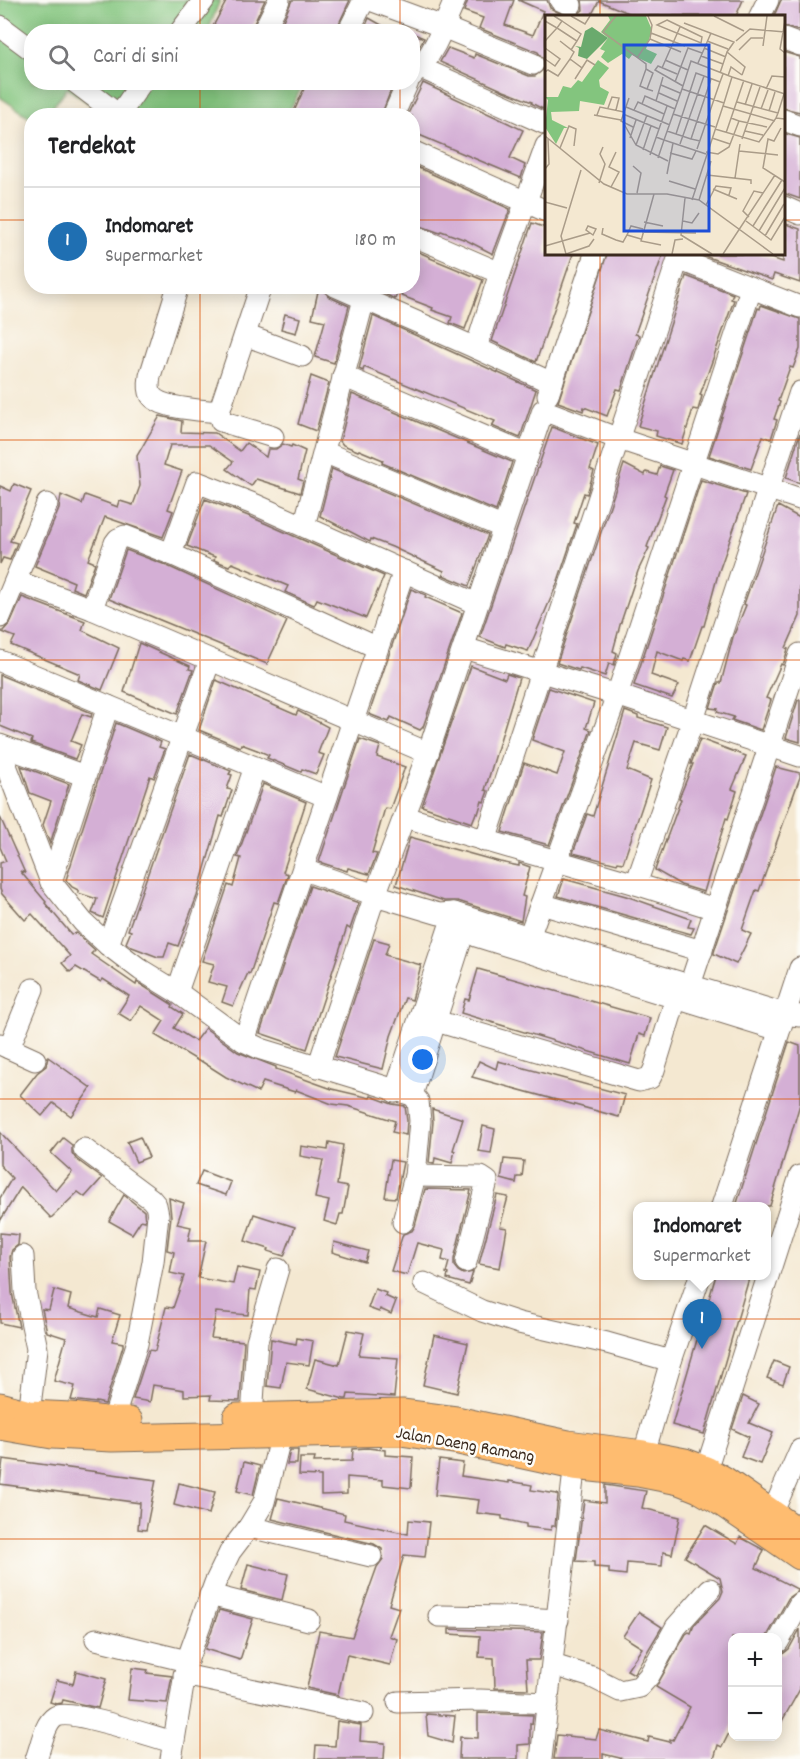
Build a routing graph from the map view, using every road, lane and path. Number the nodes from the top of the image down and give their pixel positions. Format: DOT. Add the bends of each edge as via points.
graph roads {
  1 [pos="204,0"];
  2 [pos="279,0"];
  3 [pos="364,0"];
  4 [pos="370,0"];
  5 [pos="455,0"];
  6 [pos="768,0"];
  7 [pos="760,15"];
  8 [pos="186,24"];
  9 [pos="267,24"];
  10 [pos="352,24"];
  11 [pos="0,26"];
  12 [pos="443,27"];
  13 [pos="785,40"];
  14 [pos="24,44"];
  15 [pos="800,45"];
  16 [pos="533,64"];
  17 [pos="420,66"];
  18 [pos="420,78"];
  19 [pos="86,90"];
  20 [pos="137,90"];
  21 [pos="407,90"];
  22 [pos="110,108"];
  23 [pos="125,108"];
  24 [pos="397,108"];
  25 [pos="785,121"];
  26 [pos="545,124"];
  27 [pos="800,126"];
  28 [pos="545,153"];
  29 [pos="420,155"];
  30 [pos="537,207"];
  31 [pos="785,208"];
  32 [pos="800,214"];
  33 [pos="420,238"];
  34 [pos="595,255"];
  35 [pos="673,256"];
  36 [pos="500,273"];
  37 [pos="751,289"];
  38 [pos="176,294"];
  39 [pos="258,294"];
  40 [pos="353,294"];
  41 [pos="364,299"];
  42 [pos="800,307"];
  43 [pos="245,335"];
  44 [pos="476,348"];
  45 [pos="302,356"];
  46 [pos="343,376"];
  47 [pos="552,383"];
  48 [pos="800,392"];
  49 [pos="543,410"];
  50 [pos="219,412"];
  51 [pos="273,437"];
  52 [pos="619,439"];
  53 [pos="324,452"];
  54 [pos="528,455"];
  55 [pos="693,464"];
  56 [pos="767,488"];
  57 [pos="800,499"];
  58 [pos="47,504"];
  59 [pos="304,526"];
  60 [pos="502,527"];
  61 [pos="171,554"];
  62 [pos="404,571"];
  63 [pos="16,581"];
  64 [pos="477,604"];
  65 [pos="92,609"];
  66 [pos="0,617"];
  67 [pos="376,647"];
  68 [pos="464,648"];
  69 [pos="800,654"];
  70 [pos="210,660"];
  71 [pos="0,661"];
  72 [pos="540,672"];
  73 [pos="617,695"];
  74 [pos="108,706"];
  75 [pos="693,720"];
  76 [pos="352,722"];
  77 [pos="182,737"];
  78 [pos="0,745"];
  79 [pos="770,746"];
  80 [pos="0,750"];
  81 [pos="428,753"];
  82 [pos="800,756"];
  83 [pos="255,767"];
  84 [pos="85,776"];
  85 [pos="327,797"];
  86 [pos="405,817"];
  87 [pos="485,841"];
  88 [pos="556,862"];
  89 [pos="304,870"];
  90 [pos="51,882"];
  91 [pos="636,884"];
  92 [pos="375,895"];
  93 [pos="541,904"];
  94 [pos="715,909"];
  95 [pos="455,921"];
  96 [pos="529,938"];
  97 [pos="108,945"];
  98 [pos="702,951"];
  99 [pos="800,968"];
  100 [pos="33,989"];
  101 [pos="177,992"];
  102 [pos="683,992"];
  103 [pos="788,1020"];
  104 [pos="436,1021"];
  105 [pos="244,1041"];
  106 [pos="4,1046"];
  107 [pos="35,1060"];
  108 [pos="318,1067"];
  109 [pos="404,1094"];
  110 [pos="84,1149"];
  111 [pos="415,1176"];
  112 [pos="800,1176"];
  113 [pos="723,1202"];
  114 [pos="402,1222"];
  115 [pos="792,1232"];
  116 [pos="23,1256"];
  117 [pos="466,1263"];
  118 [pos="278,1269"];
  119 [pos="698,1280"];
  120 [pos="424,1283"];
  121 [pos="671,1361"];
  122 [pos="0,1406"];
  123 [pos="252,1417"];
  124 [pos="18,1424"];
  125 [pos="281,1425"];
  126 [pos="112,1430"];
  127 [pos="800,1450"];
  128 [pos="575,1456"];
  129 [pos="641,1464"];
  130 [pos="706,1470"];
  131 [pos="767,1523"];
  132 [pos="249,1527"];
  133 [pos="800,1534"];
  134 [pos="371,1556"];
  135 [pos="800,1556"];
  136 [pos="710,1588"];
  137 [pos="210,1595"];
  138 [pos="800,1604"];
  139 [pos="439,1616"];
  140 [pos="309,1620"];
  141 [pos="558,1620"];
  142 [pos="782,1634"];
  143 [pos="96,1639"];
  144 [pos="553,1665"];
  145 [pos="186,1668"];
  146 [pos="398,1702"];
  147 [pos="548,1703"];
  148 [pos="363,1713"];
  149 [pos="172,1750"];
  150 [pos="36,1759"];
  151 [pos="541,1759"];
  1 -- 8 [label="street"];
  2 -- 9 [label="street"];
  3 -- 10 [label="street"];
  4 -- 12 [label="street"];
  5 -- 12 [label="street"];
  6 -- 7 [label="street"];
  11 -- 14 [label="street"];
  12 -- 16 [label="street"];
  12 -- 17 [label="street"];
  13 -- 15 [label="street"];
  18 -- 26 [label="street"];
  19 -- 22 [label="street"];
  20 -- 23 [label="street"];
  21 -- 24 [label="street"];
  25 -- 27 [label="street"];
  28 -- 30 [label="street"];
  29 -- 30 [label="street"];
  30 -- 36 [label="street"];
  31 -- 32 [label="street"];
  33 -- 36 [label="street"];
  34 -- 47 [label="street"];
  35 -- 37 [label="street"];
  35 -- 52 [label="street"];
  36 -- 44 [label="street"];
  37 -- 42 [label="street"];
  37 -- 55 [label="street"];
  38 -- 50 [label="street" via="150,376 151,394 170,405"];
  39 -- 43 [label="street"];
  40 -- 41 [label="street"];
  41 -- 44 [label="street"];
  41 -- 46 [label="street"];
  43 -- 45 [label="street"];
  43 -- 50 [label="street"];
  44 -- 47 [label="street"];
  46 -- 53 [label="street"];
  46 -- 54 [label="street"];
  47 -- 49 [label="street"];
  48 -- 56 [label="street"];
  49 -- 52 [label="street"];
  49 -- 54 [label="street"];
  50 -- 51 [label="street" via="221,421"];
  52 -- 55 [label="street"];
  52 -- 72 [label="street"];
  53 -- 59 [label="street"];
  53 -- 60 [label="street"];
  54 -- 60 [label="street"];
  55 -- 56 [label="street"];
  55 -- 73 [label="street"];
  56 -- 57 [label="street"];
  56 -- 75 [label="street"];
  58 -- 63 [label="street"];
  59 -- 61 [label="street" via="197,482"];
  59 -- 62 [label="street"];
  60 -- 64 [label="street"];
  61 -- 65 [label="street" via="125,536 118,538"];
  61 -- 67 [label="street"];
  62 -- 64 [label="street"];
  62 -- 67 [label="street"];
  63 -- 65 [label="street"];
  63 -- 66 [label="street"];
  64 -- 68 [label="street"];
  65 -- 70 [label="street"];
  67 -- 76 [label="street"];
  68 -- 72 [label="street"];
  68 -- 81 [label="street"];
  69 -- 79 [label="street"];
  70 -- 76 [label="street"];
  70 -- 77 [label="street"];
  71 -- 74 [label="street"];
  72 -- 73 [label="street"];
  72 -- 87 [label="street"];
  73 -- 75 [label="street"];
  73 -- 88 [label="street"];
  74 -- 77 [label="street"];
  74 -- 84 [label="street"];
  75 -- 79 [label="street"];
  75 -- 91 [label="street"];
  76 -- 81 [label="street"];
  76 -- 85 [label="street"];
  77 -- 83 [label="street"];
  77 -- 97 [label="street"];
  78 -- 84 [label="street"];
  79 -- 82 [label="street"];
  79 -- 94 [label="street"];
  80 -- 90 [label="street"];
  81 -- 86 [label="street"];
  83 -- 85 [label="street"];
  83 -- 101 [label="street"];
  84 -- 90 [label="street"];
  85 -- 89 [label="street"];
  86 -- 87 [label="street"];
  86 -- 92 [label="street"];
  87 -- 88 [label="street"];
  88 -- 91 [label="street"];
  88 -- 93 [label="street"];
  89 -- 92 [label="street"];
  89 -- 105 [label="street"];
  90 -- 97 [label="street" via="83,922"];
  91 -- 94 [label="street"];
  92 -- 95 [label="street"];
  92 -- 108 [label="street"];
  93 -- 96 [label="street"];
  93 -- 98 [label="street"];
  94 -- 98 [label="street"];
  95 -- 96 [label="street"];
  95 -- 102 [label="street"];
  95 -- 104 [label="street"];
  95 -- 109 [label="street"];
  96 -- 102 [label="street"];
  97 -- 101 [label="street"];
  98 -- 102 [label="street"];
  99 -- 103 [label="street"];
  100 -- 106 [label="street"];
  101 -- 105 [label="street"];
  102 -- 103 [label="street"];
  102 -- 104 [label="street" via="654,1071 645,1081"];
  103 -- 113 [label="street"];
  104 -- 109 [label="street"];
  105 -- 108 [label="street"];
  106 -- 107 [label="street"];
  108 -- 109 [label="street"];
  109 -- 111 [label="street" via="418,1101 420,1107"];
  110 -- 126 [label="street" via="151,1199 158,1210 153,1262 137,1344"];
  111 -- 114 [label="street"];
  111 -- 117 [label="street" via="481,1177 487,1181"];
  112 -- 115 [label="street"];
  115 -- 130 [label="street"];
  116 -- 124 [label="street" via="26,1300 37,1349"];
  118 -- 123 [label="street" via="257,1341"];
  119 -- 121 [label="street"];
  120 -- 121 [label="street" via="491,1314"];
  121 -- 129 [label="street"];
  122 -- 124 [label="main road, Jalan Daeng Ramang"];
  123 -- 125 [label="main road, Jalan Daeng Ramang"];
  123 -- 126 [label="main road, Jalan Daeng Ramang"];
  124 -- 126 [label="main road, Jalan Daeng Ramang" via="71,1416"];
  125 -- 126 [label="main road, Jalan Daeng Ramang"];
  125 -- 128 [label="main road, Jalan Daeng Ramang" via="388,1423 402,1413 440,1428"];
  125 -- 132 [label="street" via="264,1502"];
  127 -- 131 [label="street"];
  128 -- 129 [label="main road, Jalan Daeng Ramang"];
  128 -- 141 [label="street"];
  129 -- 130 [label="main road, Jalan Daeng Ramang" via="685,1462"];
  129 -- 131 [label="main road, Jalan Daeng Ramang"];
  130 -- 131 [label="main road, Jalan Daeng Ramang" via="724,1480"];
  131 -- 133 [label="main road, Jalan Daeng Ramang"];
  131 -- 135 [label="main road, Jalan Daeng Ramang"];
  132 -- 134 [label="street"];
  132 -- 137 [label="street" via="230,1551"];
  136 -- 144 [label="street" via="676,1627 639,1687 620,1691"];
  137 -- 140 [label="street"];
  137 -- 145 [label="street"];
  138 -- 142 [label="street"];
  139 -- 141 [label="street"];
  141 -- 144 [label="street"];
  143 -- 145 [label="street"];
  144 -- 147 [label="street"];
  145 -- 148 [label="street"];
  145 -- 149 [label="street"];
  146 -- 147 [label="street"];
  147 -- 151 [label="street"];
  149 -- 150 [label="street" via="84,1717 59,1715 49,1724"];
}
